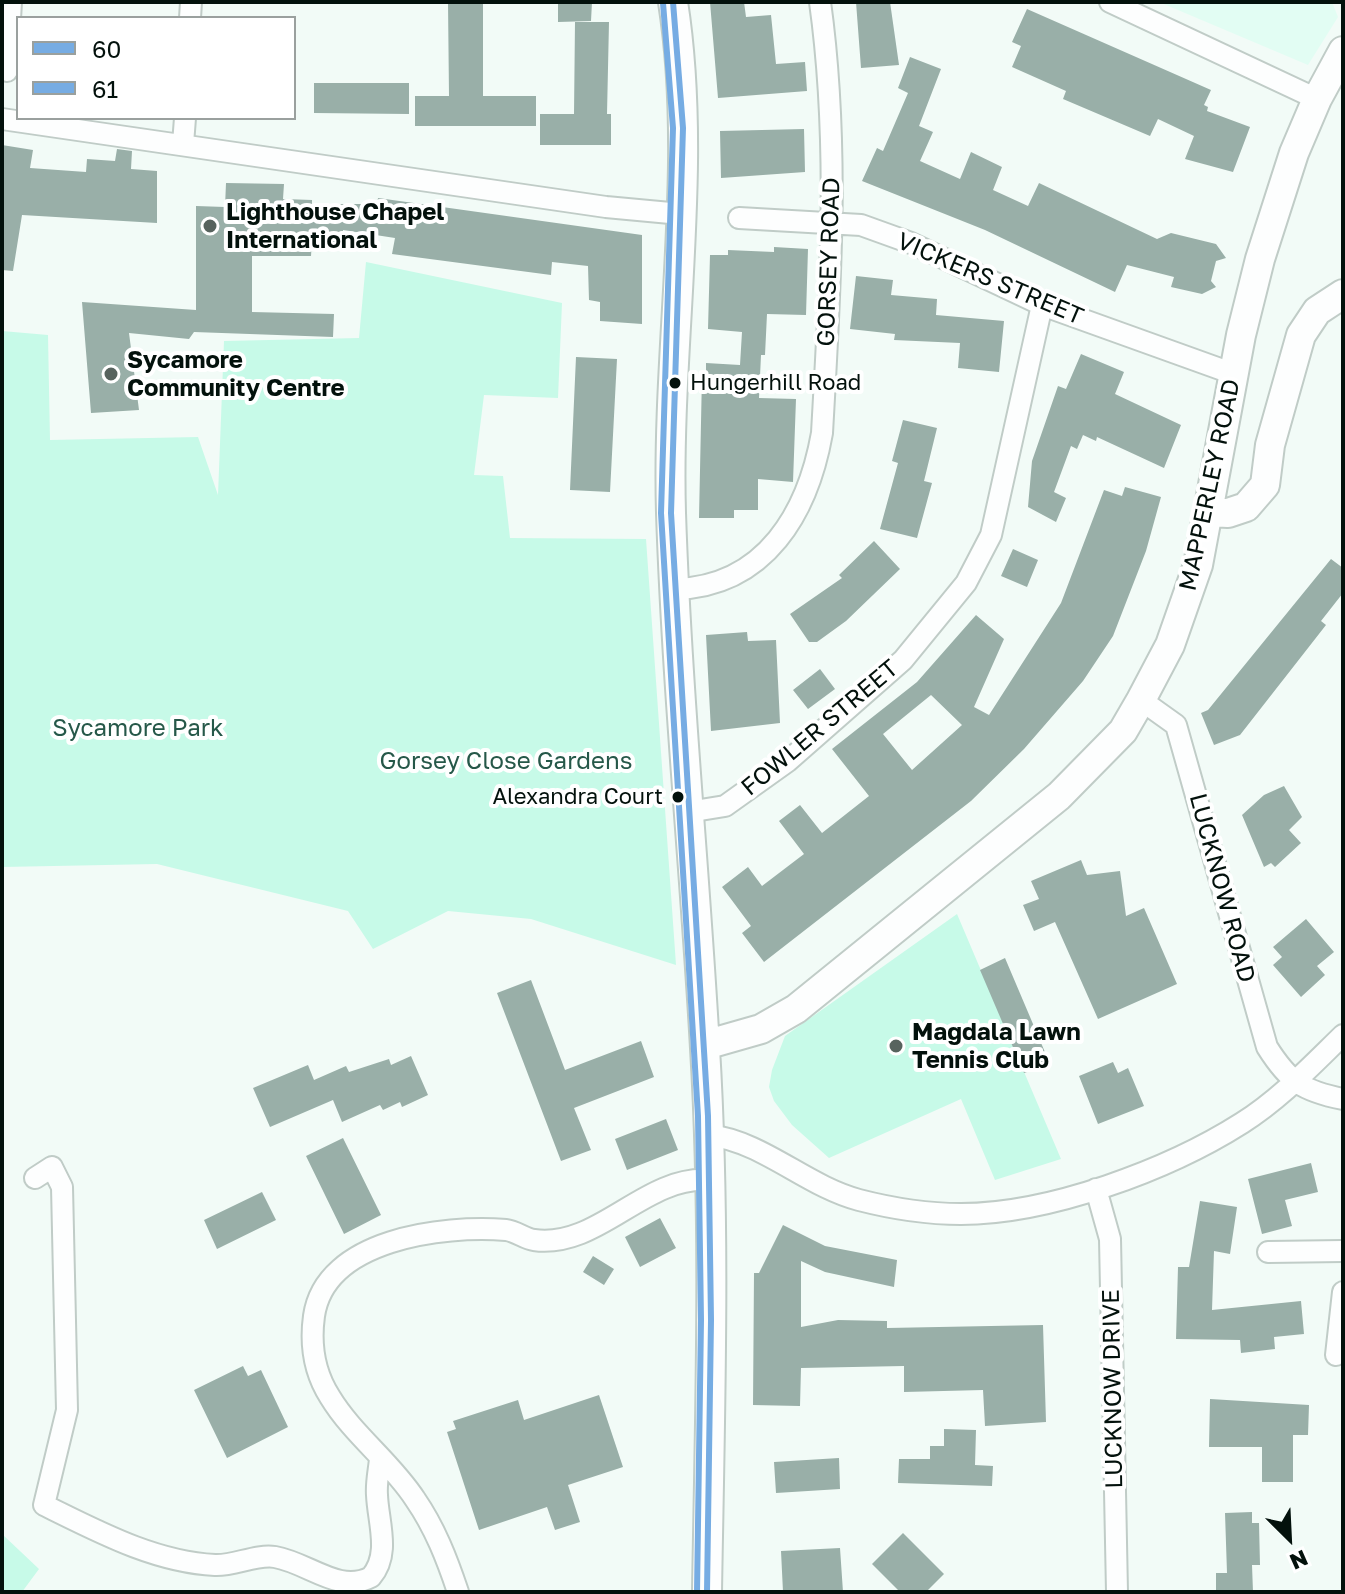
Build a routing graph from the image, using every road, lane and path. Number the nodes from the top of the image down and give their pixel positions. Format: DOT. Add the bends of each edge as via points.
graph roads {
  1 [pos="11,2"];
  2 [pos="673,2"];
  3 [pos="820,2"];
  4 [pos="1110,2"];
  5 [pos="6,28"];
  6 [pos="1343,51"];
  7 [pos="7,71"];
  8 [pos="1317,99"];
  9 [pos="2,119"];
  10 [pos="185,120"];
  11 [pos="183,144"];
  12 [pos="681,214"];
  13 [pos="739,218"];
  14 [pos="831,222"];
  15 [pos="1343,294"];
  16 [pos="1042,305"];
  17 [pos="1234,374"];
  18 [pos="1209,512"];
  19 [pos="676,589"];
  20 [pos="1141,700"];
  21 [pos="688,812"];
  22 [pos="1343,1035"];
  23 [pos="705,1045"];
  24 [pos="1296,1082"];
  25 [pos="1343,1099"];
  26 [pos="709,1135"];
  27 [pos="35,1178"];
  28 [pos="708,1180"];
  29 [pos="1096,1189"];
  30 [pos="1343,1251"];
  31 [pos="1268,1252"];
  32 [pos="1343,1292"];
  33 [pos="1336,1355"];
  34 [pos="380,1459"];
  35 [pos="458,1592"];
  36 [pos="707,1592"];
  37 [pos="1117,1592"];
  1 -- 5 [label="street"];
  2 -- 12 [label="main road" via="683,90"];
  3 -- 14 [label="street, GORSEY ROAD" via="829,87"];
  4 -- 8 [label="street"];
  5 -- 7 [label="street"];
  6 -- 8 [label="main road, MAPPERLEY ROAD"];
  8 -- 17 [label="main road, MAPPERLEY ROAD" via="1260,259"];
  9 -- 11 [label="street"];
  10 -- 11 [label="street"];
  11 -- 12 [label="street"];
  12 -- 19 [label="main road" via="670,438"];
  13 -- 14 [label="street, VICKERS STREET"];
  14 -- 16 [label="street, VICKERS STREET" via="861,225 911,243"];
  14 -- 19 [label="street, GORSEY ROAD" via="822,433 801,508 766,551 734,575 705,588"];
  15 -- 18 [label="main road" via="1317,311 1301,335 1270,445 1265,485 1246,507"];
  16 -- 17 [label="street, VICKERS STREET"];
  16 -- 21 [label="street, FOWLER STREET" via="991,535 966,583 903,660 788,761 725,806"];
  17 -- 18 [label="main road, MAPPERLEY ROAD"];
  18 -- 20 [label="main road, MAPPERLEY ROAD" via="1182,613"];
  19 -- 21 [label="main road"];
  20 -- 23 [label="main road, MAPPERLEY ROAD" via="1123,731 1059,796 808,1000 761,1029"];
  20 -- 24 [label="street, LUCKNOW ROAD" via="1176,725 1267,1047 1282,1072"];
  21 -- 23 [label="main road"];
  22 -- 24 [label="street"];
  23 -- 26 [label="main road"];
  24 -- 25 [label="street" via="1309,1092"];
  24 -- 29 [label="street" via="1242,1123 1177,1157"];
  26 -- 28 [label="main road"];
  26 -- 29 [label="street" via="733,1138 823,1188 903,1208 961,1214"];
  27 -- 34 [label="street" via="52,1167 62,1187 67,1410 44,1505 168,1558 217,1565 274,1557 339,1592 355,1591 372,1576 381,1558 376,1493"];
  28 -- 34 [label="street" via="692,1179 653,1193 573,1237 534,1241 510,1230 461,1230 390,1241 351,1259 328,1280 316,1305 312,1351 329,1396"];
  28 -- 36 [label="main road"];
  29 -- 37 [label="street, LUCKNOW DRIVE" via="1110,1239"];
  30 -- 31 [label="street"];
  32 -- 33 [label="street"];
  34 -- 35 [label="street" via="414,1497 442,1545"];
}
